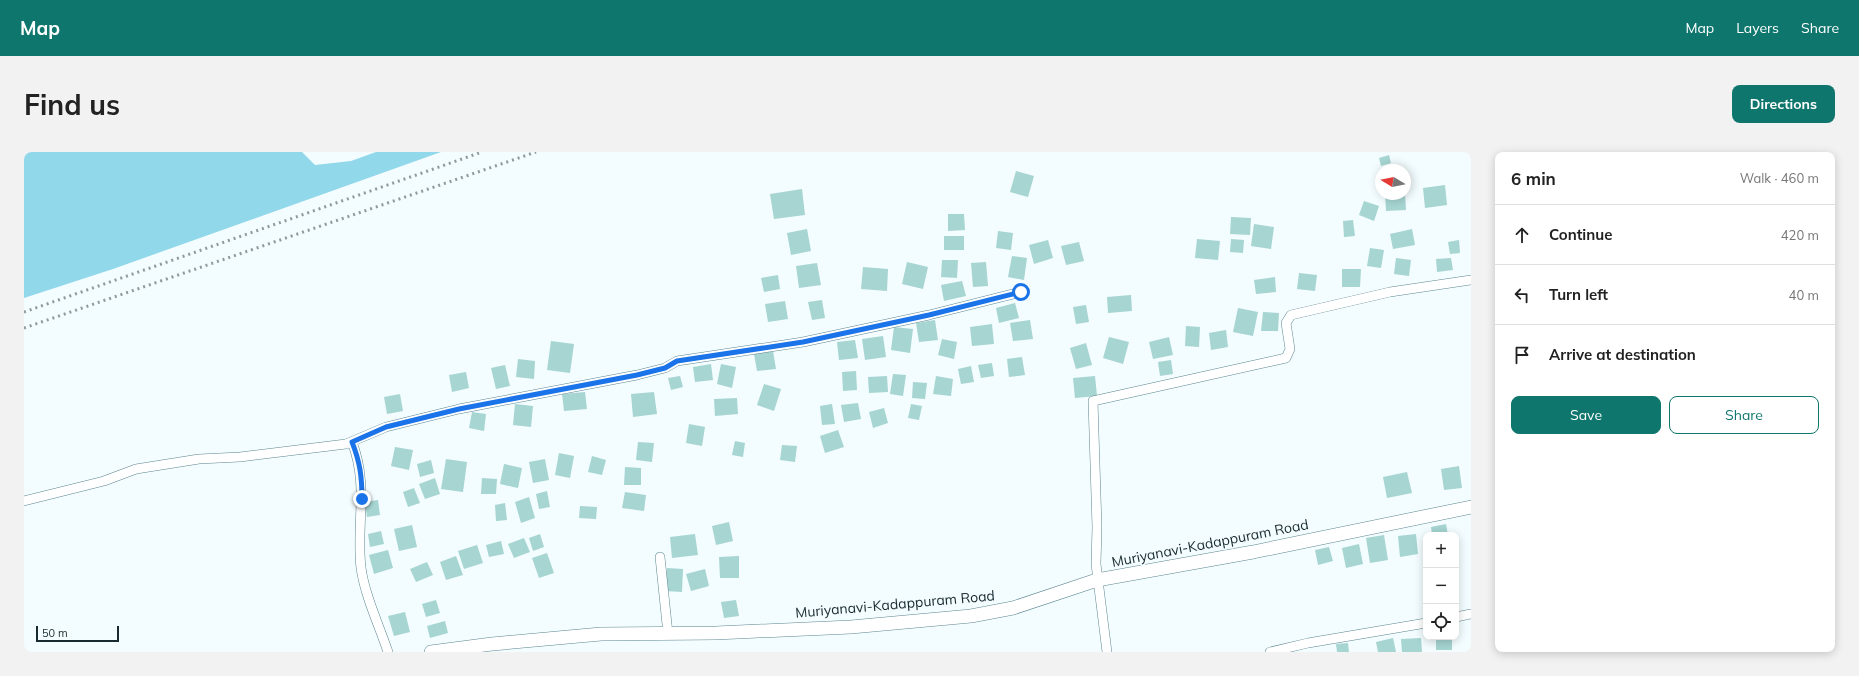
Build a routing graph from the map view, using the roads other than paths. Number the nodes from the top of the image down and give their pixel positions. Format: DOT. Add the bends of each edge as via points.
graph roads {
  1 [pos="1471,280"];
  2 [pos="1021,292"];
  3 [pos="352,442"];
  4 [pos="24,500"];
  5 [pos="1471,507"];
  6 [pos="660,556"];
  7 [pos="1097,580"];
  8 [pos="1471,614"];
  9 [pos="1459,616"];
  10 [pos="1423,624"];
  11 [pos="668,634"];
  12 [pos="388,652"];
  13 [pos="431,652"];
  14 [pos="1108,652"];
  15 [pos="1270,652"];
  1 -- 7 [label="street" via="1390,292 1291,315 1286,323 1290,349 1286,358 1093,401"];
  2 -- 3 [label="street" via="803,342 677,361 665,368 637,375 459,409 386,427"];
  3 -- 4 [label="street" via="240,457 199,459 136,469 104,481"];
  3 -- 12 [label="street" via="362,475 361,568"];
  5 -- 7 [label="main road, Muriyanavi-Kadappuram Road" via="1253,552"];
  6 -- 11 [label="street"];
  7 -- 11 [label="main road, Muriyanavi-Kadappuram Road" via="1013,608 971,616 851,627"];
  7 -- 14 [label="street"];
  8 -- 9 [label="street"];
  10 -- 15 [label="street"];
  11 -- 13 [label="main road, Muriyanavi-Kadappuram Road" via="601,634"];
}
